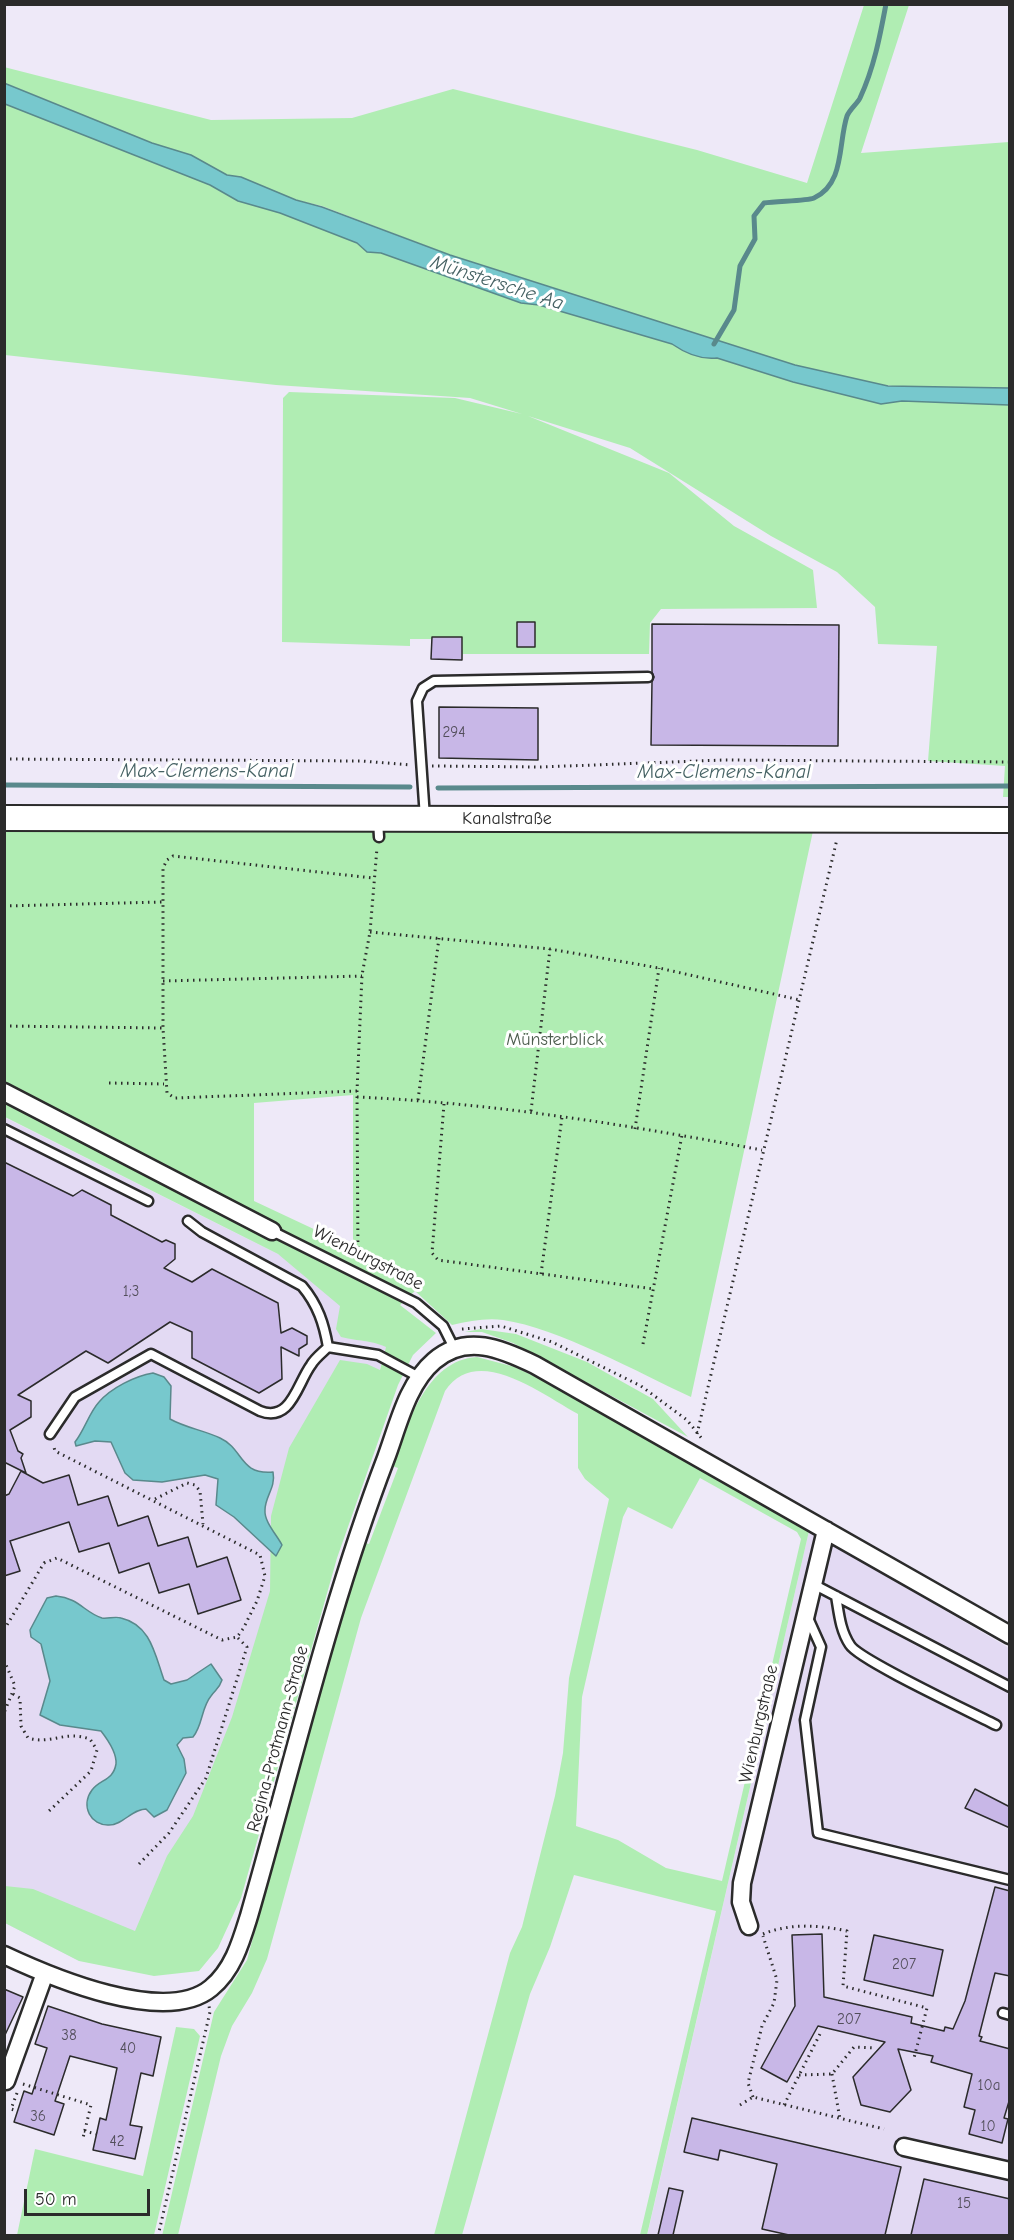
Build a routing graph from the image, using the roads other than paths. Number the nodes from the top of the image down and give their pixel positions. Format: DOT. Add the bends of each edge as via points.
graph roads {
  1 [pos="648,677"];
  2 [pos="4,818"];
  3 [pos="425,819"];
  4 [pos="1010,820"];
  5 [pos="4,1092"];
  6 [pos="4,1129"];
  7 [pos="148,1201"];
  8 [pos="188,1221"];
  9 [pos="272,1231"];
  10 [pos="451,1341"];
  11 [pos="327,1347"];
  12 [pos="419,1377"];
  13 [pos="50,1434"];
  14 [pos="826,1530"];
  15 [pos="813,1584"];
  16 [pos="836,1596"];
  17 [pos="806,1612"];
  18 [pos="1010,1635"];
  19 [pos="1010,1687"];
  20 [pos="996,1725"];
  21 [pos="1010,1880"];
  22 [pos="755,1933"];
  23 [pos="4,1955"];
  24 [pos="45,1973"];
  25 [pos="13,2082"];
  26 [pos="904,2147"];
  27 [pos="1010,2171"];
  1 -- 3 [label="lane" via="434,681 423,688 417,701"];
  2 -- 3 [label="main road, Kanalstraße" via="379,828"];
  3 -- 4 [label="main road, Kanalstraße"];
  5 -- 9 [label="street, Wienburgstraße"];
  6 -- 7 [label="lane"];
  8 -- 11 [label="lane" via="302,1286 324,1322"];
  9 -- 10 [label="lane, Wienburgstraße" via="416,1303 443,1326"];
  10 -- 12 [label="street, Regina-Protmann-Straße"];
  10 -- 14 [label="street" via="486,1345 535,1365"];
  11 -- 12 [label="lane" via="378,1355"];
  11 -- 13 [label="lane" via="311,1364 291,1402 277,1413 260,1411 151,1354 75,1397"];
  12 -- 24 [label="street, Regina-Protmann-Straße" via="343,1578 240,1945 224,1974 205,1993 181,2000 148,2000 103,1992"];
  14 -- 15 [label="street, Wienburgstraße"];
  14 -- 18 [label="street"];
  15 -- 16 [label="lane"];
  15 -- 17 [label="street, Wienburgstraße"];
  16 -- 19 [label="lane"];
  16 -- 20 [label="lane" via="841,1625 851,1647 878,1665"];
  17 -- 21 [label="lane" via="821,1647 805,1720 818,1833"];
  17 -- 22 [label="street, Wienburgstraße" via="742,1883 741,1902"];
  23 -- 24 [label="street"];
  24 -- 25 [label="street"];
  26 -- 27 [label="street"];
}
